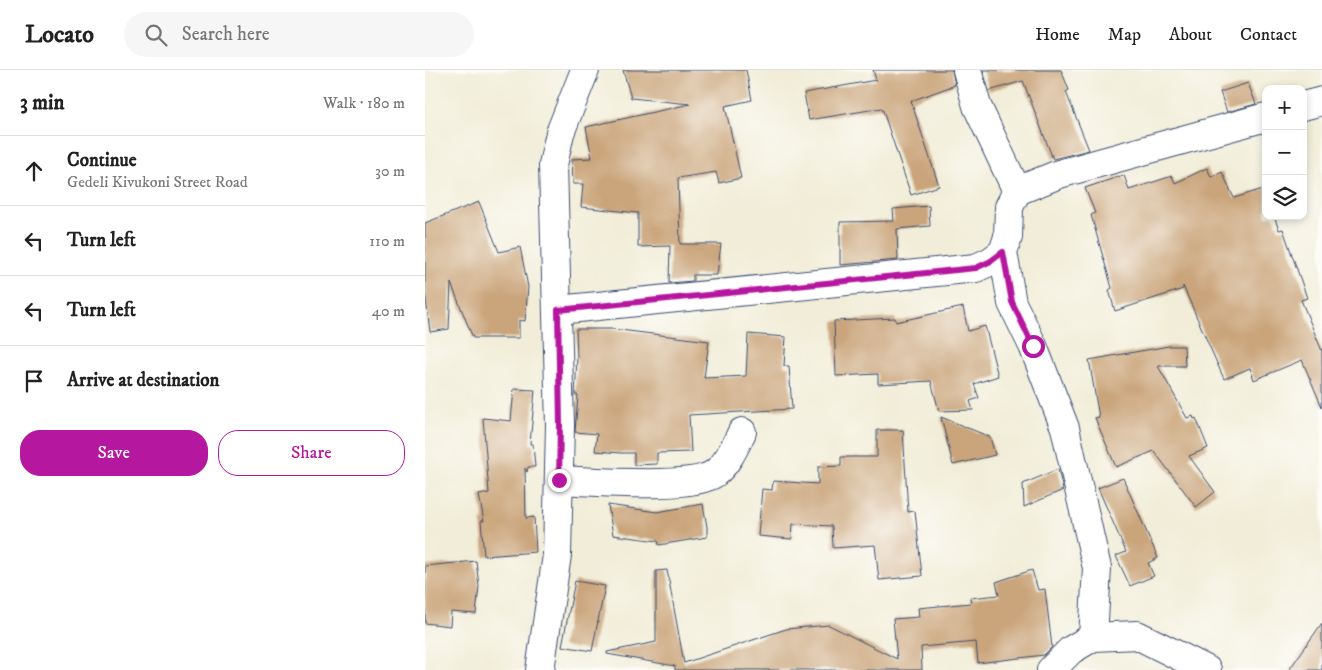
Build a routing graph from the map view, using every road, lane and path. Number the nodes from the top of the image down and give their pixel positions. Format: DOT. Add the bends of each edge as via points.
graph roads {
  1 [pos="585,70"];
  2 [pos="967,70"];
  3 [pos="1322,101"];
  4 [pos="1307,105"];
  5 [pos="1262,117"];
  6 [pos="1017,191"];
  7 [pos="1003,252"];
  8 [pos="558,310"];
  9 [pos="742,432"];
  10 [pos="559,480"];
  11 [pos="1093,637"];
  12 [pos="540,670"];
  13 [pos="1051,670"];
  14 [pos="1207,670"];
  1 -- 8 [label="street" via="560,133 553,165"];
  2 -- 6 [label="street" via="977,106"];
  3 -- 4 [label="street"];
  5 -- 6 [label="street" via="1059,174"];
  6 -- 7 [label="street" via="1009,206 1008,237"];
  7 -- 8 [label="street" via="976,268"];
  7 -- 11 [label="street" via="1012,302 1065,428 1097,568"];
  8 -- 10 [label="street"];
  9 -- 10 [label="street" via="726,461 714,474 692,482"];
  10 -- 12 [label="street" via="557,555"];
  11 -- 13 [label="street" via="1071,650"];
  11 -- 14 [label="street" via="1137,635"];
}
